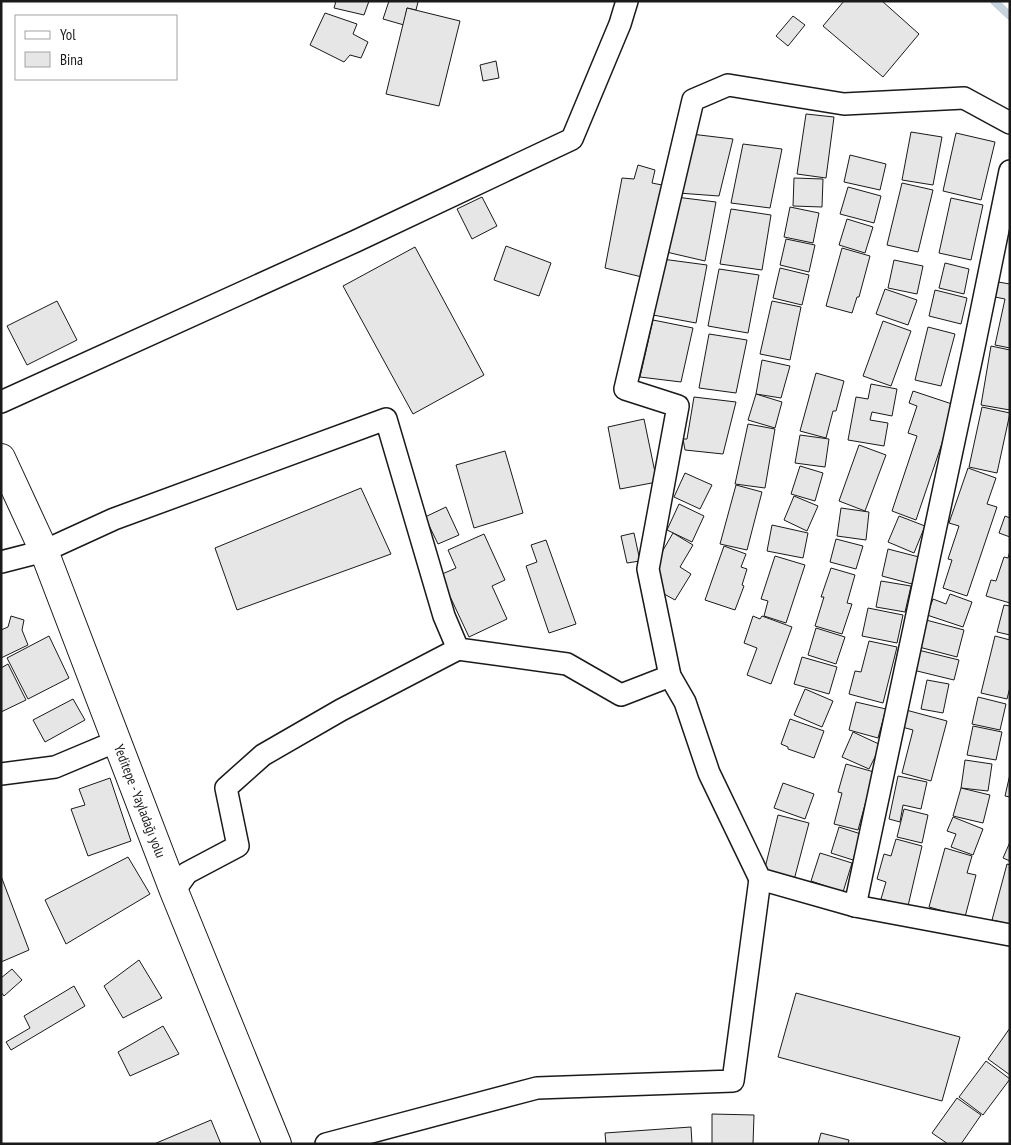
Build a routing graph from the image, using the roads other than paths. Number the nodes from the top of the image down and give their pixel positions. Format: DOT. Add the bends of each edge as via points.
graph roads {
  1 [pos="627,1"];
  2 [pos="1010,123"];
  3 [pos="1010,171"];
  4 [pos="1,402"];
  5 [pos="1,458"];
  6 [pos="44,551"];
  7 [pos="1,562"];
  8 [pos="458,650"];
  9 [pos="670,676"];
  10 [pos="117,741"];
  11 [pos="1,774"];
  12 [pos="760,879"];
  13 [pos="174,892"];
  14 [pos="855,906"];
  15 [pos="1010,935"];
  16 [pos="277,1144"];
  17 [pos="326,1144"];
  1 -- 4 [label="street" via="572,139 338,250"];
  2 -- 9 [label="street" via="964,98 844,104 728,85 693,100 625,389 678,406 648,569"];
  3 -- 14 [label="street"];
  5 -- 6 [label="main road, Yeditepe - Yayladağı yolu"];
  6 -- 7 [label="street"];
  6 -- 8 [label="street" via="114,519 386,419 444,616"];
  6 -- 10 [label="main road, Yeditepe - Yayladağı yolu"];
  8 -- 9 [label="street" via="567,664 621,695"];
  8 -- 13 [label="street" via="341,710 263,755 226,788 238,846 188,873"];
  9 -- 12 [label="street" via="685,702 709,773"];
  10 -- 11 [label="street" via="55,767"];
  10 -- 13 [label="main road, Yeditepe - Yayladağı yolu"];
  12 -- 14 [label="street"];
  12 -- 17 [label="street" via="733,1081 537,1088"];
  13 -- 16 [label="main road, Yeditepe - Yayladağı yolu"];
  14 -- 15 [label="street"];
}
